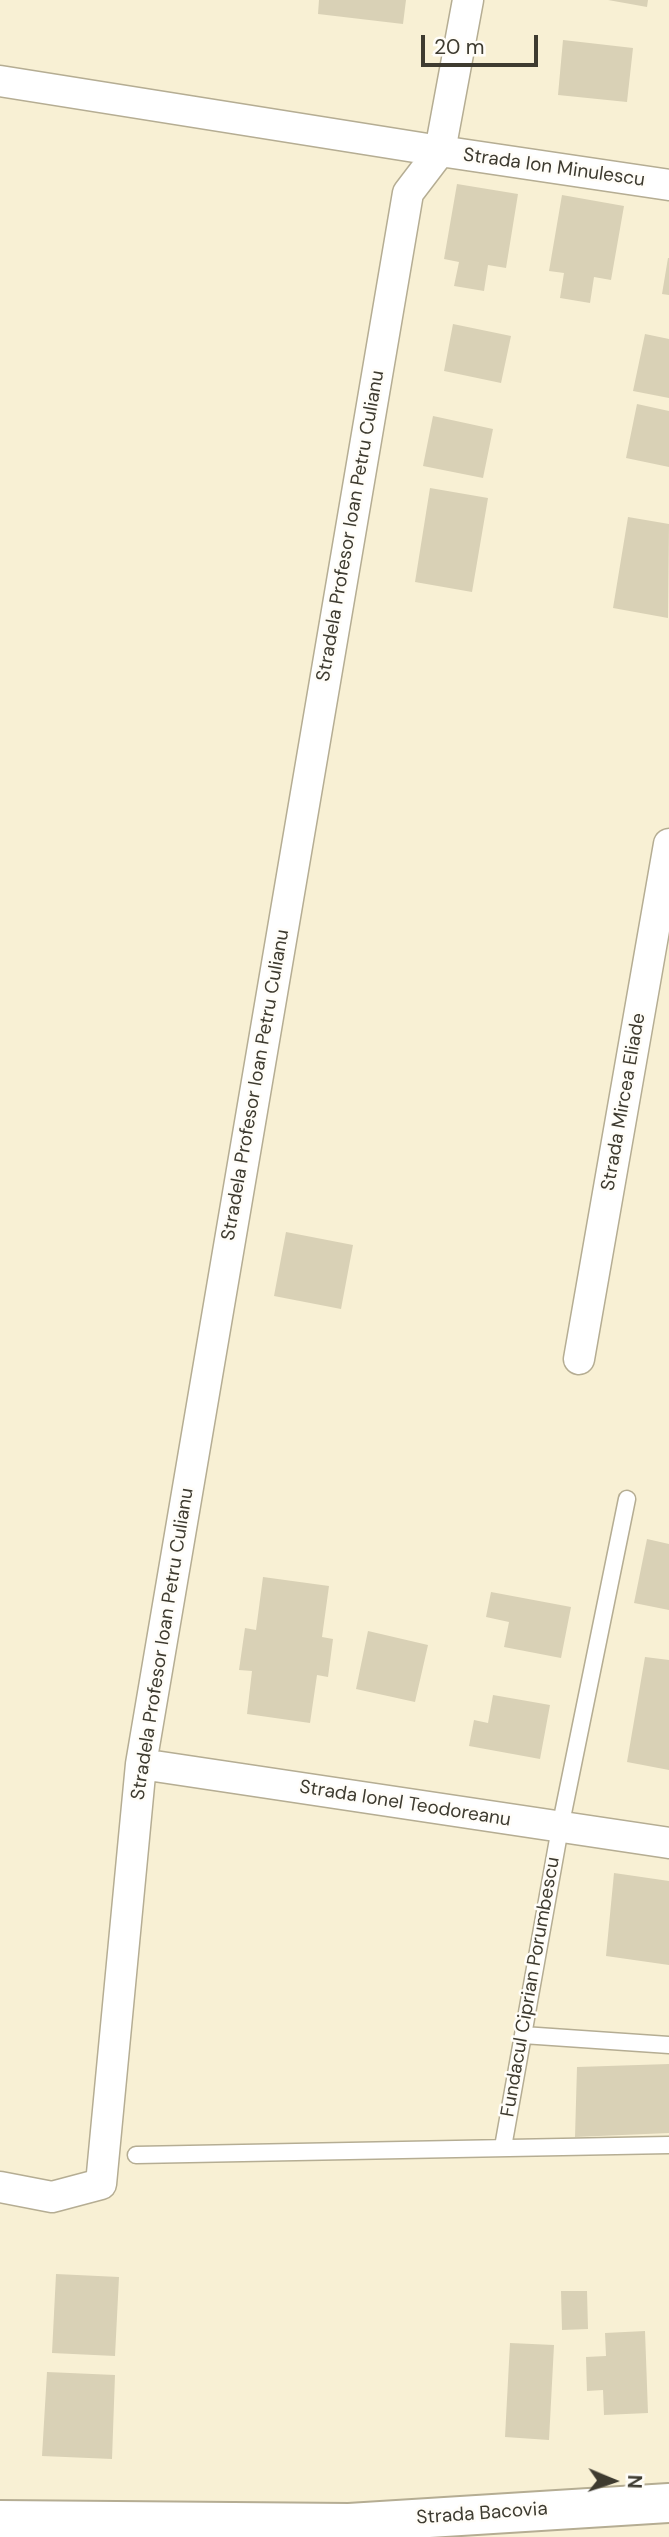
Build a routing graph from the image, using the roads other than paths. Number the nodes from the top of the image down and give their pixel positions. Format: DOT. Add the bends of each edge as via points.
graph roads {
  1 [pos="468,0"];
  2 [pos="0,81"];
  3 [pos="440,151"];
  4 [pos="669,185"];
  5 [pos="669,844"];
  6 [pos="579,1359"];
  7 [pos="627,1499"];
  8 [pos="141,1764"];
  9 [pos="560,1828"];
  10 [pos="669,1843"];
  11 [pos="523,2035"];
  12 [pos="669,2045"];
  13 [pos="669,2145"];
  14 [pos="503,2147"];
  15 [pos="136,2155"];
  16 [pos="0,2187"];
  17 [pos="669,2503"];
  18 [pos="0,2520"];
  1 -- 3 [label="street, Stradela Profesor Ioan Petru Culianu"];
  2 -- 3 [label="street, Strada Ion Minulescu"];
  3 -- 4 [label="street, Strada Ion Minulescu"];
  3 -- 8 [label="street, Stradela Profesor Ioan Petru Culianu" via="408,193"];
  5 -- 6 [label="street, Strada Mircea Eliade"];
  7 -- 9 [label="lane, Fundacul Ciprian Porumbescu"];
  8 -- 9 [label="street, Strada Ionel Teodoreanu"];
  8 -- 16 [label="street, Stradela Profesor Ioan Petru Culianu" via="101,2184 52,2197"];
  9 -- 10 [label="street, Strada Ionel Teodoreanu"];
  9 -- 11 [label="lane, Fundacul Ciprian Porumbescu"];
  11 -- 12 [label="lane"];
  11 -- 14 [label="lane, Fundacul Ciprian Porumbescu"];
  13 -- 14 [label="lane"];
  14 -- 15 [label="lane"];
  17 -- 18 [label="street, Strada Bacovia" via="349,2523"];
}
